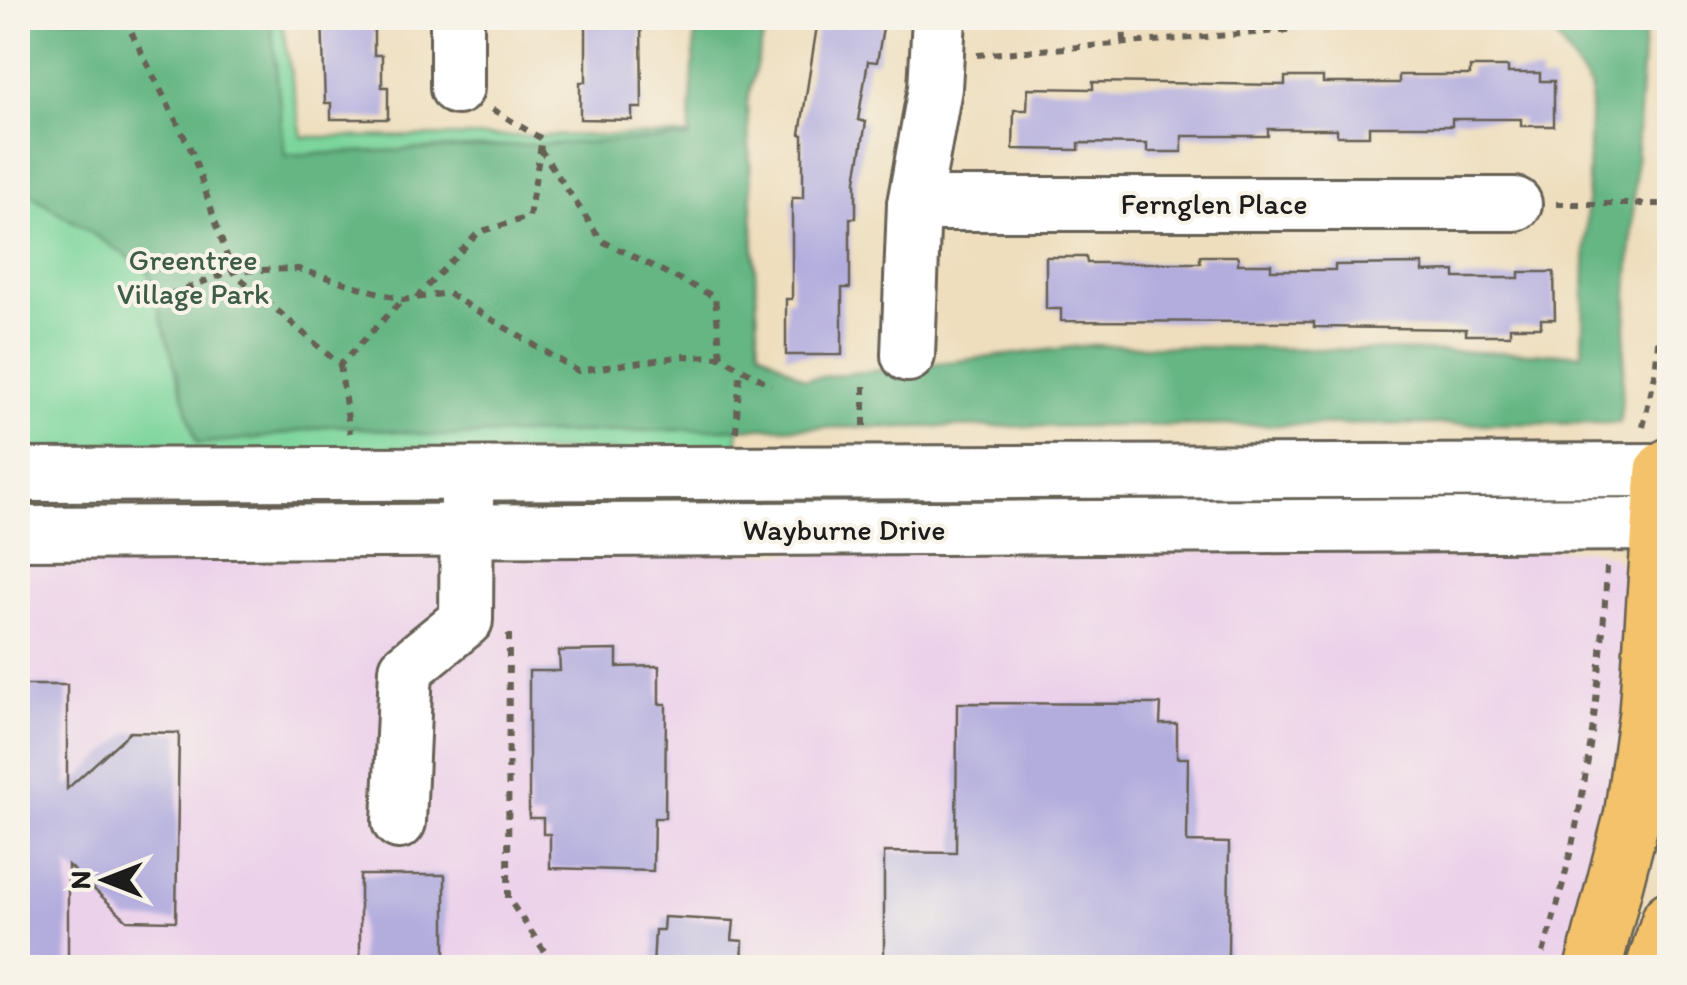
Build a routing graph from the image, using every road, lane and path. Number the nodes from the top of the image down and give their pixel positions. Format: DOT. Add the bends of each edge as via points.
graph roads {
  1 [pos="124,18"];
  2 [pos="457,18"];
  3 [pos="1123,18"];
  4 [pos="1294,18"];
  5 [pos="938,38"];
  6 [pos="1124,44"];
  7 [pos="457,88"];
  8 [pos="540,149"];
  9 [pos="914,204"];
  10 [pos="1515,204"];
  11 [pos="1670,207"];
  12 [pos="232,271"];
  13 [pos="415,298"];
  14 [pos="155,300"];
  15 [pos="403,300"];
  16 [pos="908,355"];
  17 [pos="722,357"];
  18 [pos="340,365"];
  19 [pos="740,369"];
  20 [pos="771,385"];
  21 [pos="341,437"];
  22 [pos="1661,461"];
  23 [pos="733,474"];
  24 [pos="18,475"];
  25 [pos="466,476"];
  26 [pos="1665,524"];
  27 [pos="468,532"];
  28 [pos="18,533"];
  29 [pos="1614,556"];
  30 [pos="510,633"];
  31 [pos="399,822"];
  32 [pos="1670,920"];
  33 [pos="556,968"];
  34 [pos="1538,968"];
  35 [pos="1593,968"];
  36 [pos="1654,968"];
  1 -- 12 [label="path" via="192,152"];
  2 -- 7 [label="street"];
  3 -- 6 [label="path"];
  4 -- 6 [label="path" via="1292,30"];
  5 -- 6 [label="path"];
  5 -- 9 [label="street"];
  7 -- 8 [label="path" via="542,139"];
  8 -- 13 [label="path" via="530,217 479,232"];
  8 -- 17 [label="path" via="602,241 715,297"];
  9 -- 10 [label="street, Fernglen Place"];
  9 -- 16 [label="street"];
  10 -- 11 [label="path"];
  11 -- 22 [label="path" via="1655,376"];
  12 -- 14 [label="path"];
  12 -- 15 [label="path" via="298,269"];
  12 -- 18 [label="path"];
  13 -- 15 [label="path"];
  13 -- 17 [label="path" via="447,293 578,372"];
  15 -- 18 [label="path"];
  17 -- 19 [label="path"];
  18 -- 21 [label="path" via="352,447"];
  19 -- 20 [label="path"];
  19 -- 23 [label="path"];
  22 -- 23 [label="street, Wayburne Drive"];
  22 -- 26 [label="main road"];
  23 -- 25 [label="street, Wayburne Drive"];
  24 -- 25 [label="street, Wayburne Drive"];
  25 -- 27 [label="street"];
  26 -- 27 [label="street, Wayburne Drive"];
  26 -- 35 [label="main road" via="1632,817"];
  27 -- 28 [label="street, Wayburne Drive"];
  27 -- 31 [label="street" via="466,620 406,669"];
  29 -- 34 [label="path" via="1607,564 1595,716 1576,834"];
  30 -- 33 [label="path" via="508,898"];
  32 -- 36 [label="main road"];
}
